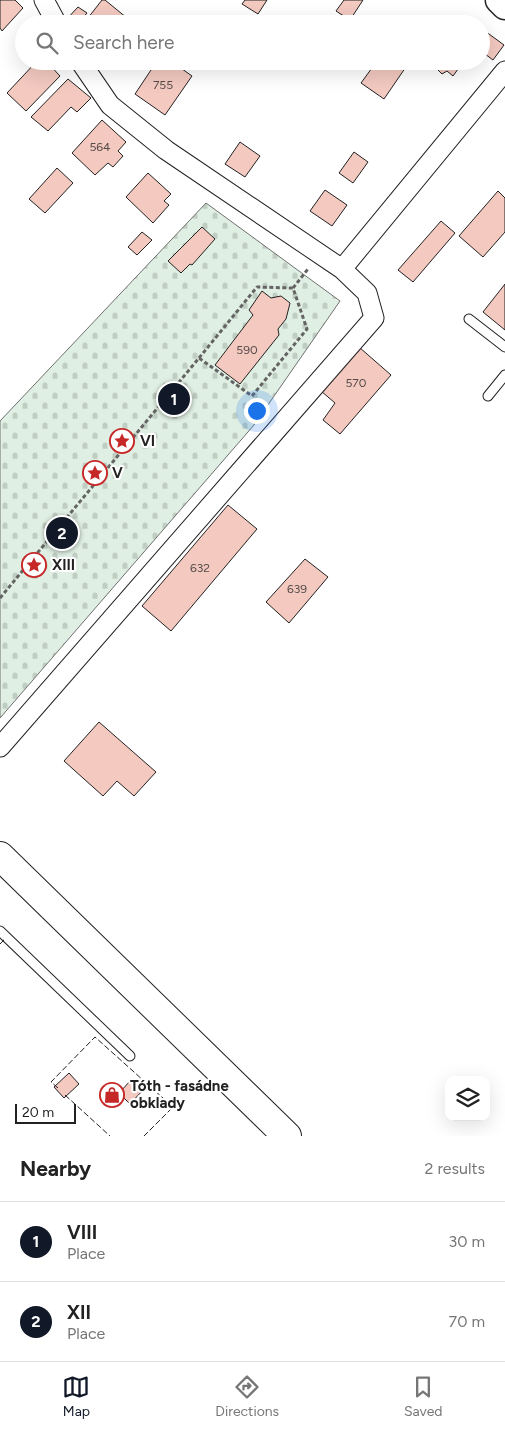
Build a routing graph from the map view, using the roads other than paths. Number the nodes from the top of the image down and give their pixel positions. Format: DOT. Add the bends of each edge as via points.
graph roads {
  1 [pos="44,0"];
  2 [pos="499,0"];
  3 [pos="505,6"];
  4 [pos="52,15"];
  5 [pos="86,70"];
  6 [pos="505,71"];
  7 [pos="342,269"];
  8 [pos="468,319"];
  9 [pos="505,348"];
  10 [pos="505,375"];
  11 [pos="488,396"];
  12 [pos="0,747"];
  13 [pos="0,856"];
  14 [pos="0,931"];
  15 [pos="130,1056"];
  16 [pos="287,1136"];
  1 -- 4 [label="street"];
  2 -- 3 [label="street"];
  5 -- 7 [label="street" via="110,105 166,150"];
  6 -- 7 [label="street"];
  7 -- 12 [label="street" via="367,293 374,318"];
  8 -- 9 [label="lane"];
  10 -- 11 [label="lane"];
  13 -- 16 [label="main road"];
  14 -- 15 [label="lane"];
}
